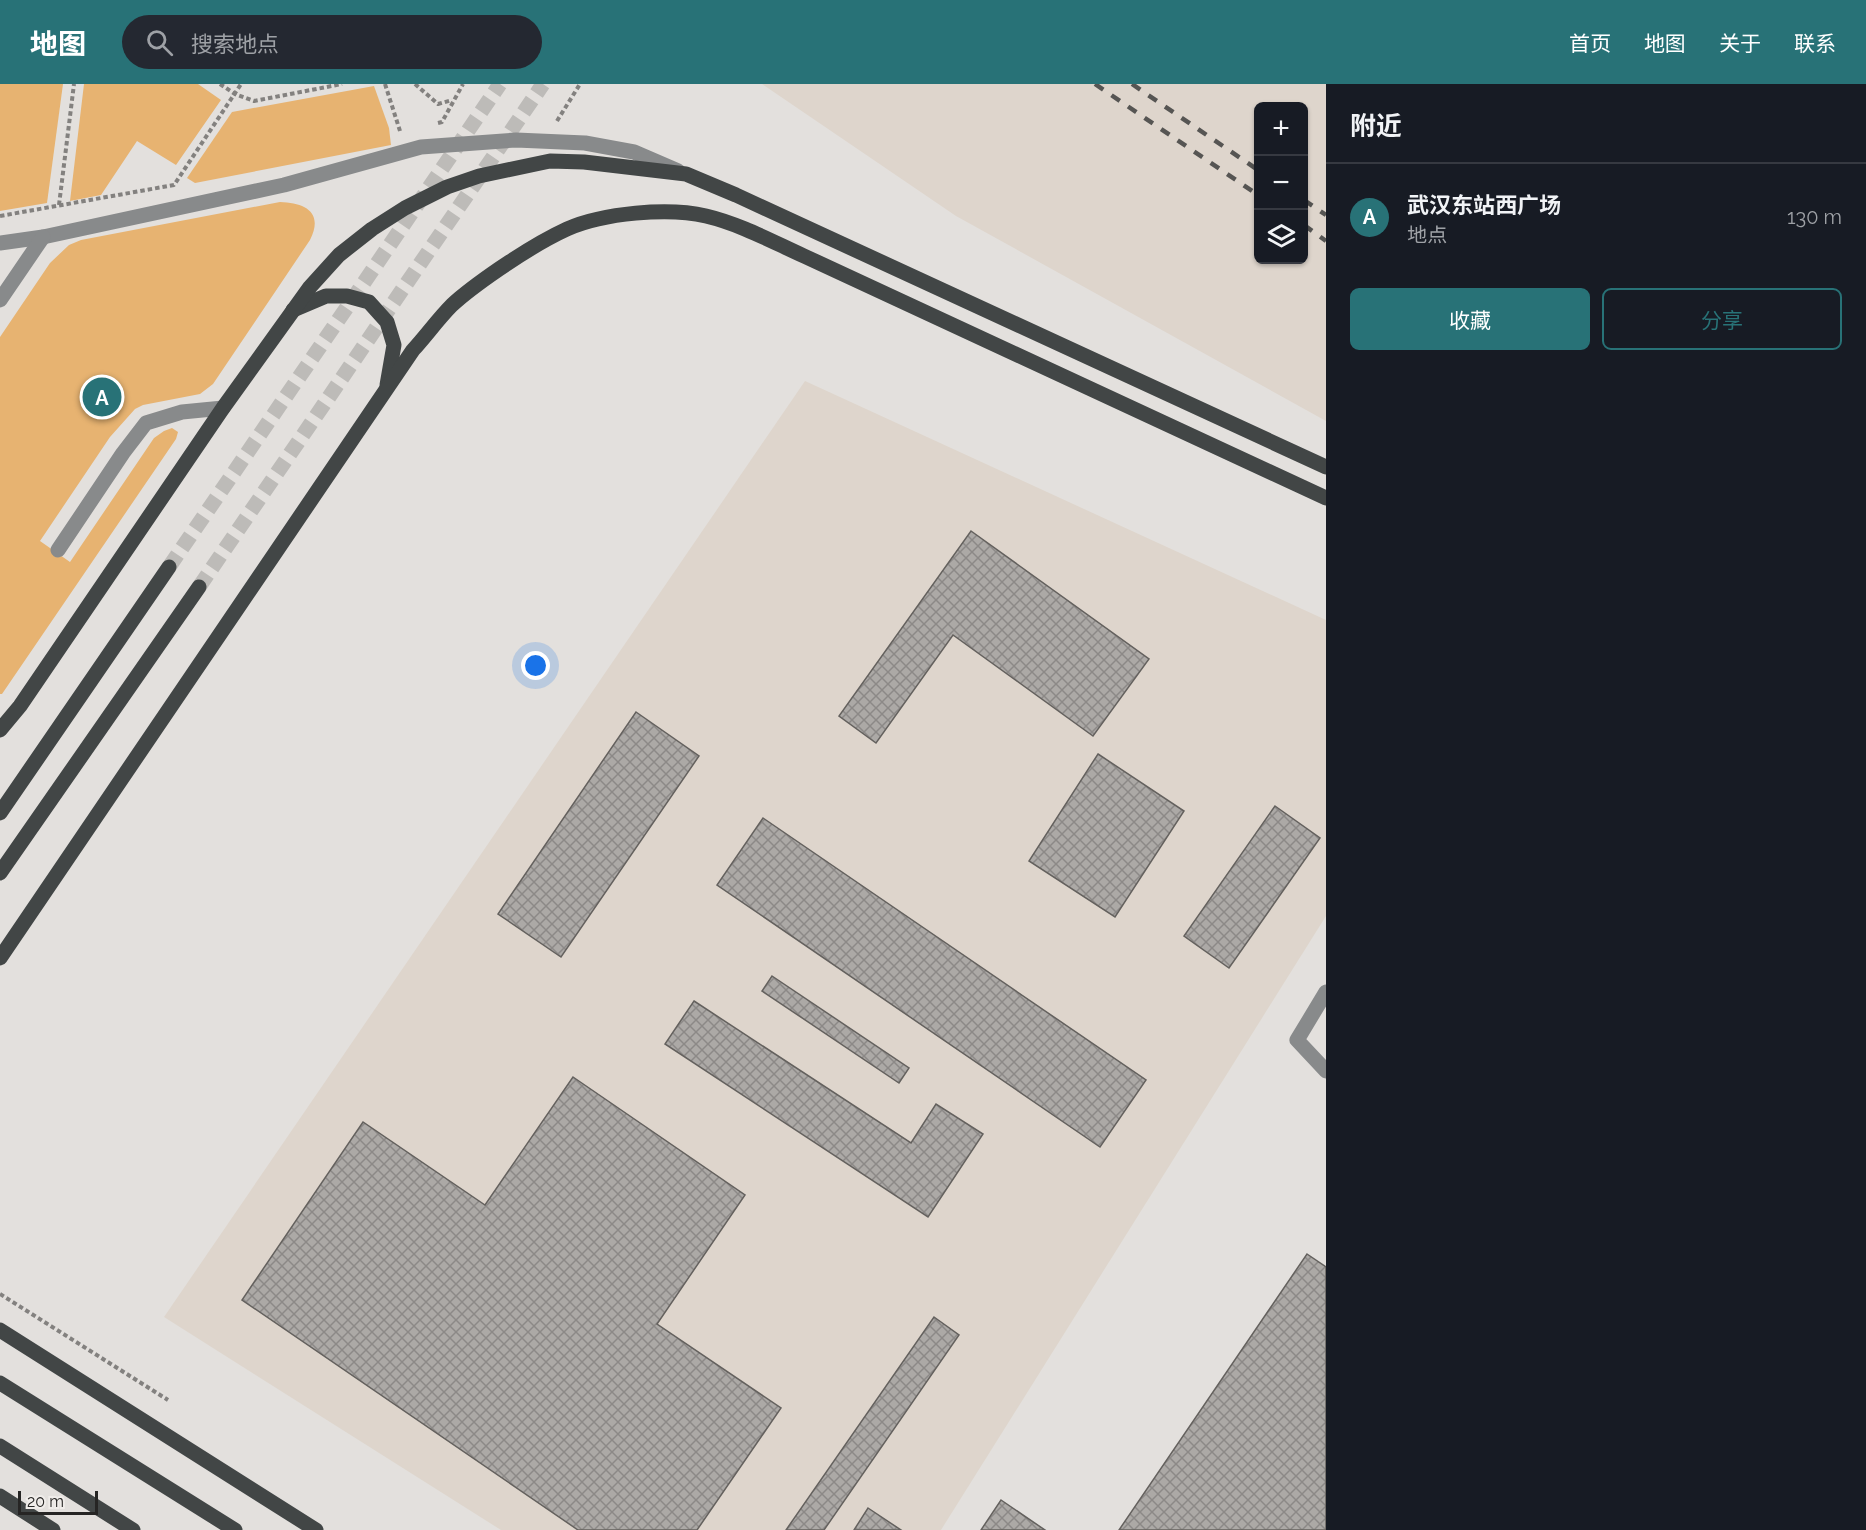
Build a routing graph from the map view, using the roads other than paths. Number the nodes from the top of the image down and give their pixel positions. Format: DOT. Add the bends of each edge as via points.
graph roads {
  1 [pos="686,174"];
  2 [pos="43,237"];
  3 [pos="0,243"];
  4 [pos="0,300"];
  5 [pos="293,310"];
  6 [pos="386,391"];
  7 [pos="223,408"];
  8 [pos="1326,466"];
  9 [pos="1326,498"];
  10 [pos="58,550"];
  11 [pos="169,567"];
  12 [pos="199,586"];
  13 [pos="0,730"];
  14 [pos="0,813"];
  15 [pos="0,873"];
  16 [pos="0,958"];
  17 [pos="1326,992"];
  18 [pos="1326,1071"];
  19 [pos="0,1329"];
  20 [pos="0,1383"];
  21 [pos="0,1446"];
  22 [pos="0,1496"];
  23 [pos="53,1530"];
  24 [pos="133,1530"];
  25 [pos="235,1530"];
  26 [pos="316,1530"];
  1 -- 2 [label="lane" via="634,152 585,143 516,140 421,147 284,185"];
  1 -- 5 [label="main road" via="550,161 447,187 405,208 339,255"];
  1 -- 8 [label="main road"];
  2 -- 3 [label="lane"];
  2 -- 4 [label="lane"];
  5 -- 6 [label="main road" via="326,296 369,302 387,322 394,345"];
  5 -- 7 [label="main road"];
  6 -- 9 [label="main road" via="413,350 453,305 530,248 569,228 614,216 682,212 728,223 804,256"];
  6 -- 16 [label="main road"];
  7 -- 10 [label="lane" via="182,412 147,423"];
  7 -- 13 [label="main road"];
  11 -- 14 [label="main road"];
  12 -- 15 [label="main road"];
  17 -- 18 [label="lane" via="1297,1040"];
  19 -- 26 [label="main road"];
  20 -- 25 [label="main road"];
  21 -- 24 [label="main road"];
  22 -- 23 [label="main road"];
}
